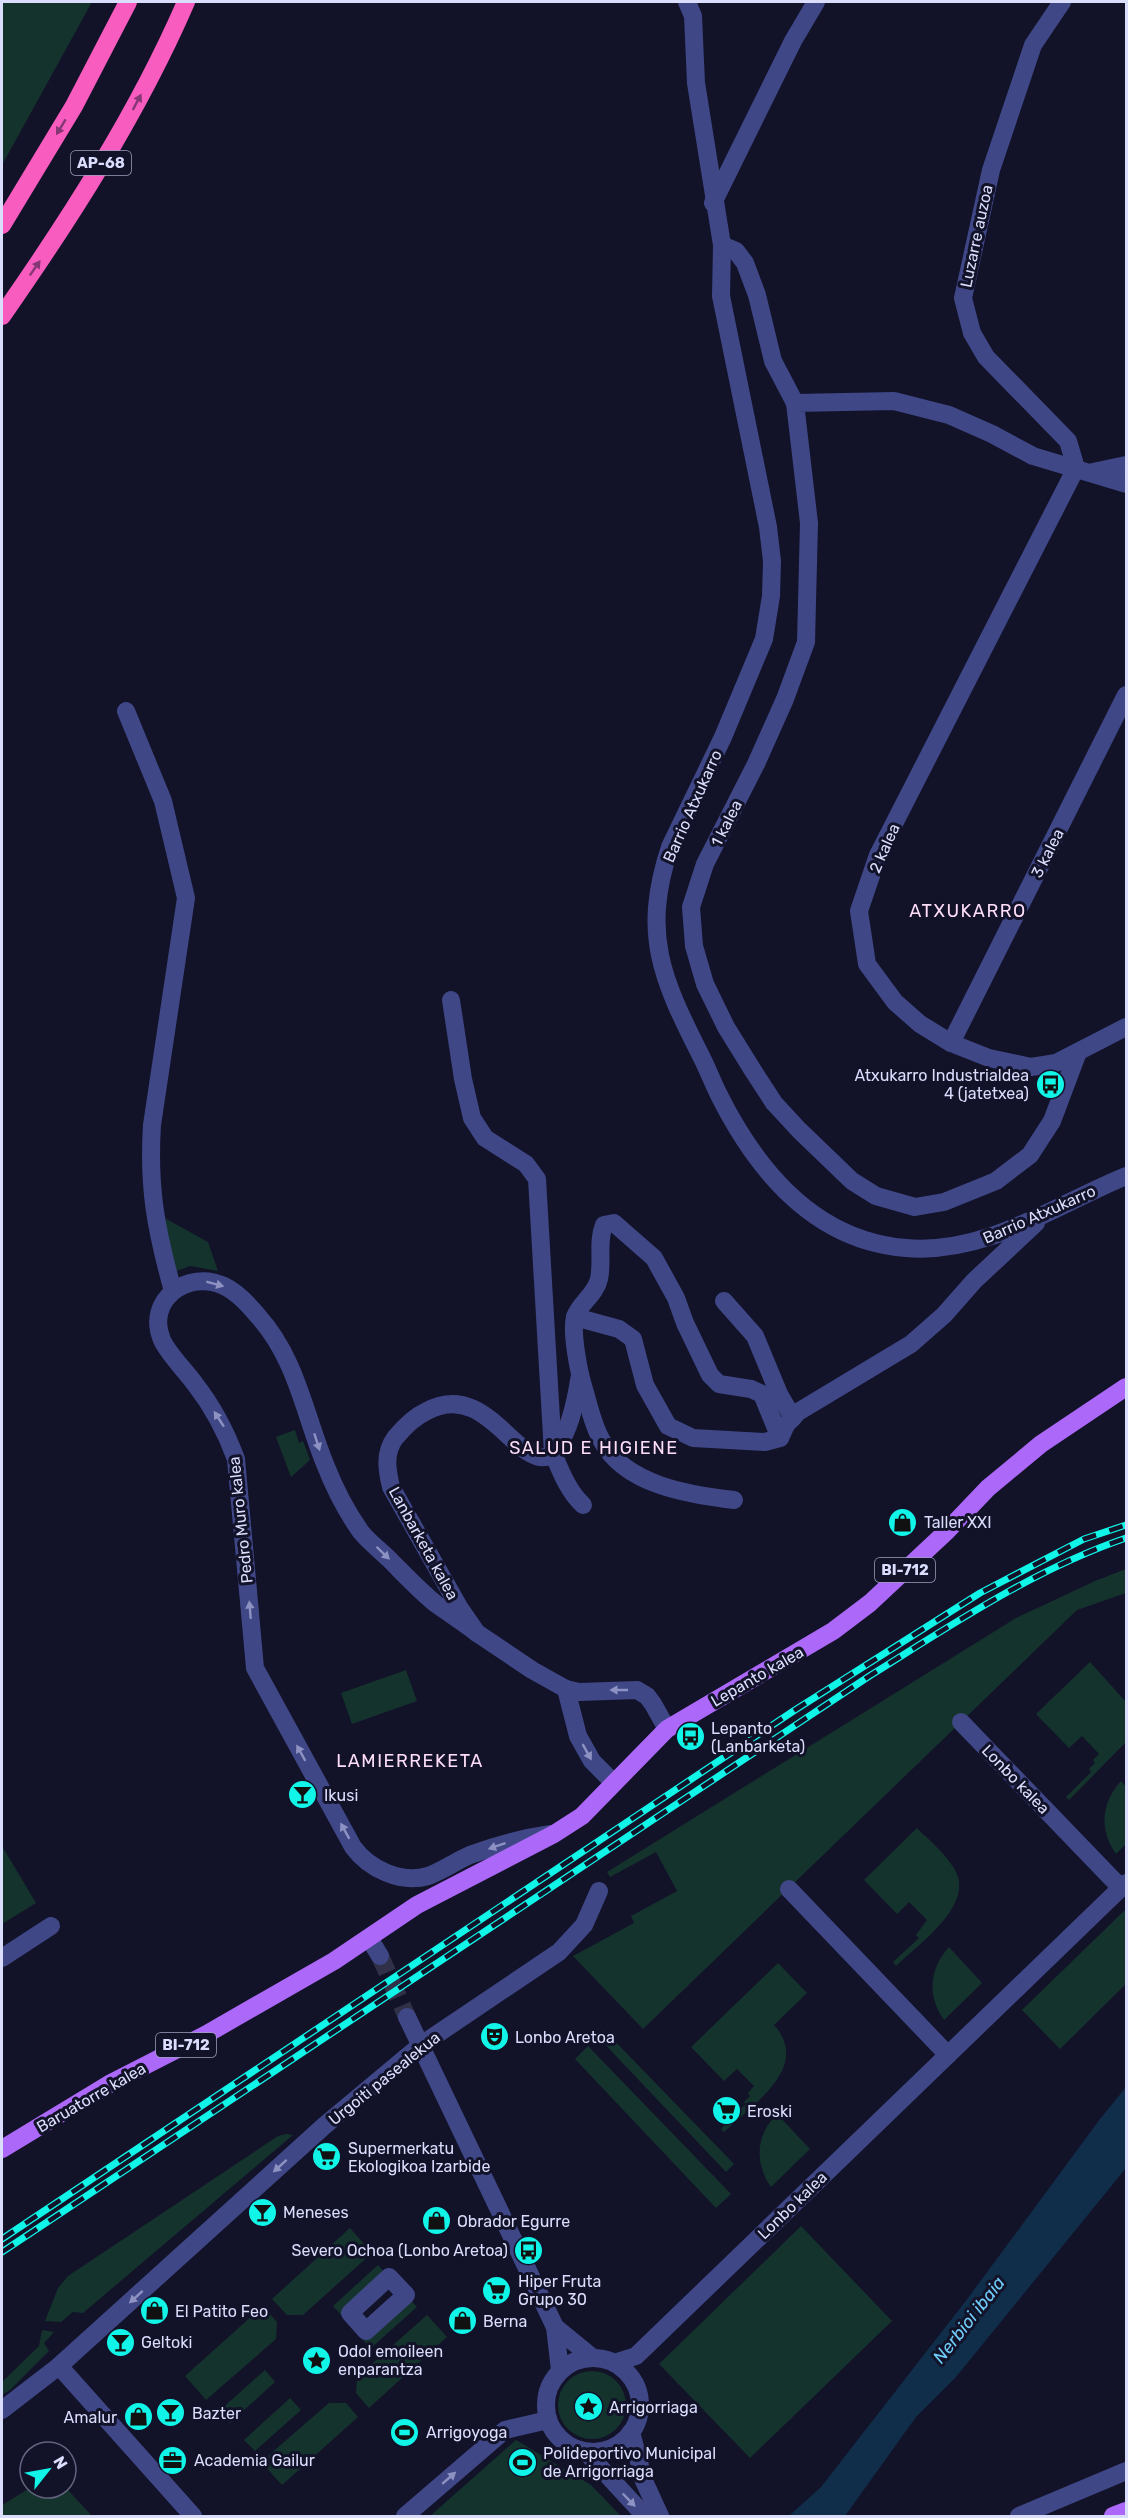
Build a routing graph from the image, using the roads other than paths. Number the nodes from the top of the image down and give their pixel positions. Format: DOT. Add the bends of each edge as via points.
graph roads {
  1 [pos="128,2"];
  2 [pos="186,2"];
  3 [pos="687,2"];
  4 [pos="816,2"];
  5 [pos="1062,2"];
  6 [pos="713,203"];
  7 [pos="2,225"];
  8 [pos="722,245"];
  9 [pos="2,316"];
  10 [pos="795,404"];
  11 [pos="1126,465"];
  12 [pos="1083,470"];
  13 [pos="1126,484"];
  14 [pos="1126,695"];
  15 [pos="126,711"];
  16 [pos="451,1000"];
  17 [pos="1126,1027"];
  18 [pos="951,1043"];
  19 [pos="1078,1052"];
  20 [pos="1126,1176"];
  21 [pos="1051,1209"];
  22 [pos="173,1291"];
  23 [pos="724,1301"];
  24 [pos="575,1317"];
  25 [pos="580,1375"];
  26 [pos="1126,1387"];
  27 [pos="793,1418"];
  28 [pos="780,1438"];
  29 [pos="553,1453"];
  30 [pos="734,1500"];
  31 [pos="583,1505"];
  32 [pos="477,1633"];
  33 [pos="566,1689"];
  34 [pos="592,1692"];
  35 [pos="574,1713"];
  36 [pos="961,1722"];
  37 [pos="667,1729"];
  38 [pos="614,1783"];
  39 [pos="554,1834"];
  40 [pos="1124,1886"];
  41 [pos="789,1889"];
  42 [pos="599,1891"];
  43 [pos="51,1926"];
  44 [pos="369,1938"];
  45 [pos="380,1956"];
  46 [pos="2,1958"];
  47 [pos="407,2017"];
  48 [pos="421,2045"];
  49 [pos="948,2055"];
  50 [pos="2,2149"];
  51 [pos="555,2327"];
  52 [pos="636,2356"];
  53 [pos="593,2358"];
  54 [pos="614,2363"];
  55 [pos="59,2366"];
  56 [pos="560,2370"];
  57 [pos="631,2377"];
  58 [pos="2,2410"];
  59 [pos="548,2420"];
  60 [pos="631,2432"];
  61 [pos="586,2452"];
  62 [pos="1126,2471"];
  63 [pos="1126,2511"];
  64 [pos="193,2517"];
  65 [pos="405,2517"];
  66 [pos="645,2517"];
  67 [pos="660,2517"];
  68 [pos="1019,2517"];
  69 [pos="1113,2517"];
  1 -- 7 [label="highway, AP-68, one-way" via="74,106"];
  9 -- 2 [label="highway, AP-68, one-way" via="118,137"];
  3 -- 6 [label="street, Barrio Atxukarro" via="693,16 696,83"];
  4 -- 6 [label="street"];
  5 -- 12 [label="street, Luzarre auzoa" via="1033,45 991,170 963,298 972,333 986,357 1068,441"];
  6 -- 8 [label="street, Barrio Atxukarro"];
  8 -- 10 [label="street" via="736,251 745,263 773,361"];
  8 -- 21 [label="street, Barrio Atxukarro" via="721,296 768,527 771,596 764,639 746,686 662,872 656,927 664,976 687,1032 754,1156 796,1202 820,1219 873,1243 936,1248 988,1238"];
  10 -- 12 [label="street" via="894,401 949,415 1033,456"];
  10 -- 19 [label="street, 1 kalea" via="809,523 806,642 756,764 705,864 691,907 694,946 705,984 752,1069 774,1103 799,1130 852,1181 876,1196 915,1207 944,1202 996,1181 1030,1155 1053,1122"];
  11 -- 12 [label="street"];
  12 -- 13 [label="street"];
  12 -- 18 [label="street, 2 kalea" via="878,855 859,911 867,964 894,1002"];
  14 -- 18 [label="street, 3 kalea"];
  15 -- 22 [label="street" via="163,801 186,898 150,1160 152,1200"];
  16 -- 29 [label="street" via="472,1118 485,1138 526,1164 537,1179"];
  17 -- 19 [label="street, 2 kalea"];
  18 -- 19 [label="street, 2 kalea" via="989,1058 1031,1067 1056,1063"];
  20 -- 21 [label="street, Barrio Atxukarro"];
  21 -- 27 [label="street" via="911,1344"];
  22 -- 32 [label="street, one-way" via="186,1282 224,1285 258,1316 277,1339 292,1368 325,1463 362,1533 435,1603"];
  39 -- 22 [label="street, Pedro Muro kalea, one-way" via="517,1839 468,1856 428,1876 412,1878 385,1872 361,1858 353,1847 255,1668 236,1459 224,1428 162,1340 158,1318 161,1304"];
  23 -- 27 [label="street" via="754,1336"];
  24 -- 25 [label="street"];
  24 -- 28 [label="street" via="619,1329 633,1339 645,1385 668,1426 693,1438 765,1442"];
  24 -- 28 [label="street" via="599,1282 600,1234 604,1225 614,1223 654,1258 710,1376 719,1384 762,1394"];
  25 -- 29 [label="street" via="575,1407"];
  25 -- 30 [label="street" via="602,1442 614,1457 636,1474 662,1486"];
  26 -- 37 [label="main road, Lepanto kalea / BI-712" via="1041,1444 988,1488 870,1603 833,1631"];
  27 -- 28 [label="street"];
  29 -- 31 [label="street" via="565,1480"];
  29 -- 32 [label="street, Lanbarketa kalea" via="541,1459 533,1456 493,1422 465,1405 439,1404 403,1428 391,1444 386,1468 391,1487"];
  32 -- 33 [label="street, Lanbarketa kalea"];
  33 -- 34 [label="street, Lanbarketa kalea"];
  33 -- 35 [label="street"];
  34 -- 35 [label="street"];
  37 -- 34 [label="street, Lanbarketa kalea, one-way" via="647,1696 637,1690"];
  35 -- 38 [label="street, one-way" via="578,1736 592,1761"];
  36 -- 40 [label="street, Lonbo kalea"];
  37 -- 38 [label="main road, Lepanto kalea / BI-712"];
  38 -- 39 [label="main road, Lepanto kalea / BI-712" via="582,1816"];
  39 -- 44 [label="main road, Lepanto kalea / BI-712" via="417,1905"];
  40 -- 49 [label="street, Lonbo kalea"];
  41 -- 49 [label="street"];
  42 -- 48 [label="street, Urgoiti pasealekua" via="584,1925 559,1952"];
  43 -- 46 [label="street"];
  44 -- 45 [label="street"];
  44 -- 50 [label="main road, Baruatorre kalea / BI-712"];
  47 -- 48 [label="street"];
  48 -- 51 [label="street"];
  48 -- 55 [label="street, Urgoiti pasealekua, one-way" via="324,2126"];
  49 -- 52 [label="street, Lonbo kalea"];
  51 -- 53 [label="street"];
  51 -- 56 [label="street"];
  52 -- 54 [label="street, Lonbo kalea"];
  52 -- 57 [label="street"];
  53 -- 54 [label="street"];
  53 -- 56 [label="street" via="572,2362"];
  54 -- 57 [label="street"];
  55 -- 58 [label="street, Urgoiti pasealekua"];
  55 -- 64 [label="street"];
  56 -- 59 [label="street" via="547,2393"];
  57 -- 60 [label="street" via="639,2411"];
  59 -- 61 [label="street" via="563,2441"];
  65 -- 59 [label="street, one-way" via="505,2430"];
  60 -- 61 [label="street" via="612,2448"];
  60 -- 67 [label="street" via="644,2481"];
  61 -- 66 [label="street, one-way"];
  62 -- 68 [label="street"];
  63 -- 69 [label="main road"];
}
